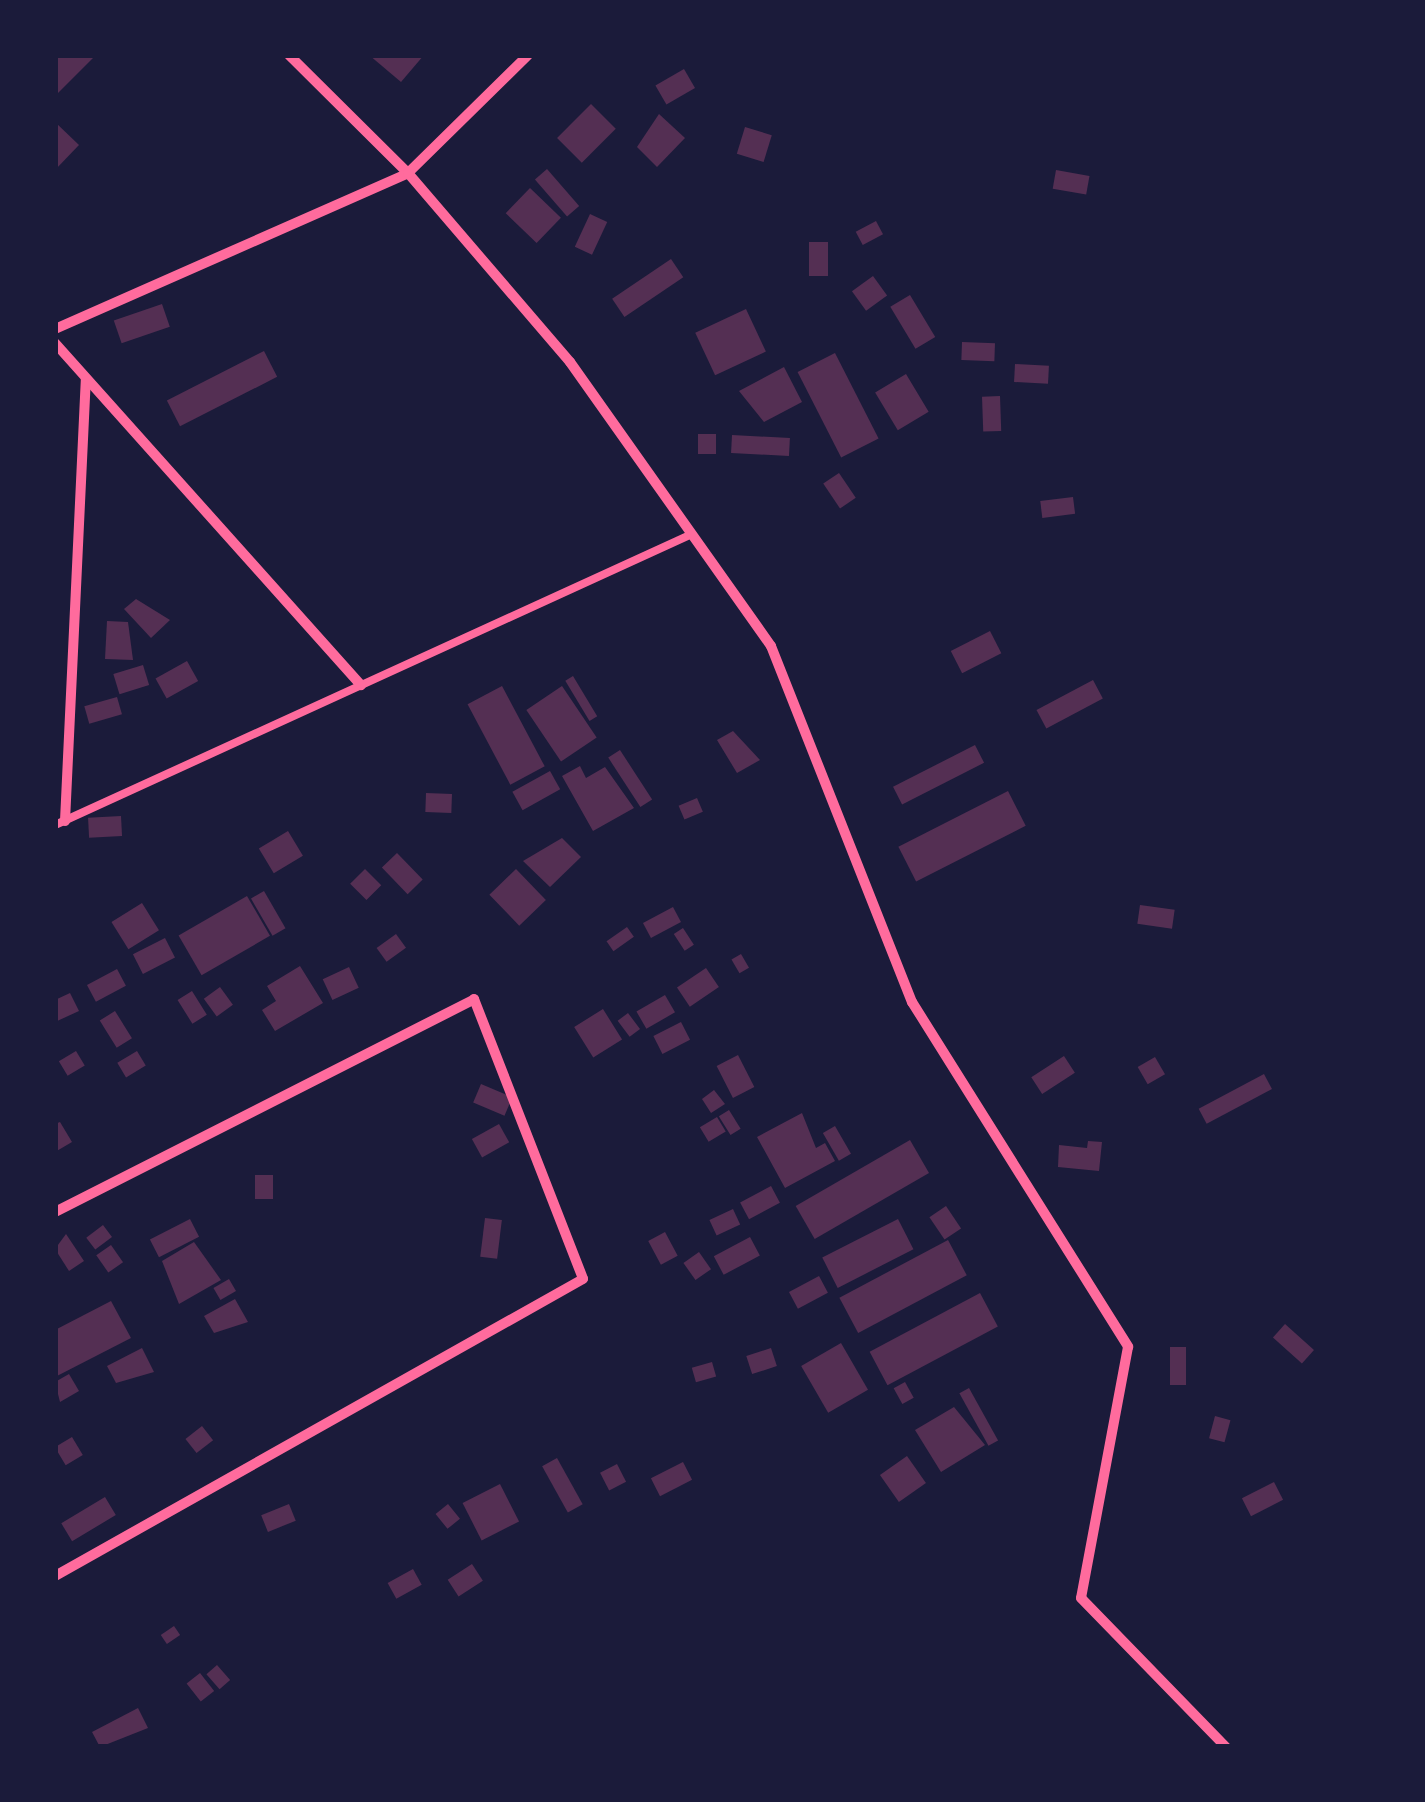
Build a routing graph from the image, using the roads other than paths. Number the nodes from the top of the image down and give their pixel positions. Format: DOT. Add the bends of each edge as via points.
graph roads {
  1 [pos="290,55"];
  2 [pos="528,55"];
  3 [pos="408,173"];
  4 [pos="55,329"];
  5 [pos="55,343"];
  6 [pos="86,378"];
  7 [pos="692,534"];
  8 [pos="361,685"];
  9 [pos="60,823"];
  10 [pos="55,1212"];
  11 [pos="55,1576"];
  12 [pos="1226,1747"];
  1 -- 3 [label="street"];
  2 -- 3 [label="street"];
  3 -- 4 [label="street"];
  3 -- 7 [label="street" via="570,362"];
  5 -- 6 [label="street"];
  6 -- 8 [label="street"];
  6 -- 9 [label="street"];
  7 -- 8 [label="lane"];
  7 -- 12 [label="street" via="771,646 912,1002 1128,1347 1081,1598"];
  8 -- 9 [label="lane"];
  10 -- 11 [label="street" via="474,999 583,1279"];
}
